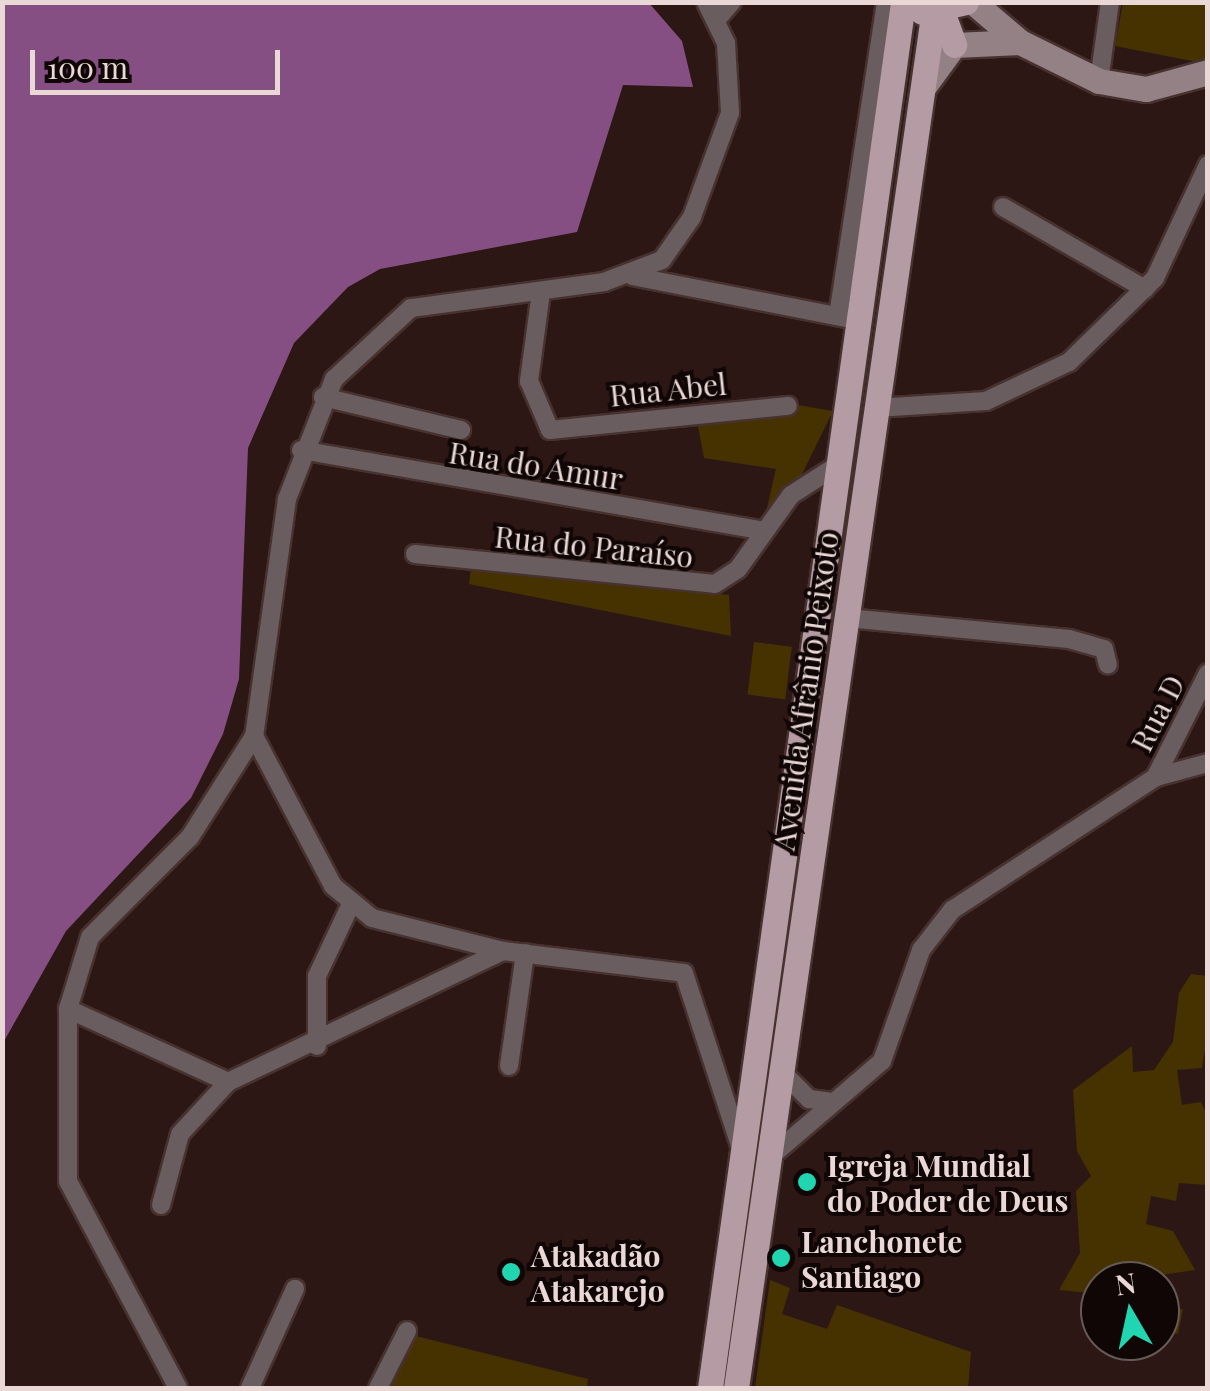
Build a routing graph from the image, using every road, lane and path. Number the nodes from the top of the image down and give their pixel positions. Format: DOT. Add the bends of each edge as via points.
graph roads {
  1 [pos="706,2"];
  2 [pos="732,2"];
  3 [pos="1110,2"];
  4 [pos="897,5"];
  5 [pos="950,7"];
  6 [pos="717,19"];
  7 [pos="1020,42"];
  8 [pos="954,45"];
  9 [pos="1208,72"];
  10 [pos="1100,81"];
  11 [pos="924,86"];
  12 [pos="1208,165"];
  13 [pos="1003,207"];
  14 [pos="632,276"];
  15 [pos="1145,289"];
  16 [pos="542,292"];
  17 [pos="849,318"];
  18 [pos="322,398"];
  19 [pos="788,406"];
  20 [pos="876,408"];
  21 [pos="461,430"];
  22 [pos="301,450"];
  23 [pos="836,466"];
  24 [pos="763,531"];
  25 [pos="416,554"];
  26 [pos="847,618"];
  27 [pos="1108,665"];
  28 [pos="1208,673"];
  29 [pos="254,736"];
  30 [pos="1208,764"];
  31 [pos="1156,777"];
  32 [pos="351,904"];
  33 [pos="503,950"];
  34 [pos="525,953"];
  35 [pos="68,1009"];
  36 [pos="317,1046"];
  37 [pos="510,1066"];
  38 [pos="786,1076"];
  39 [pos="228,1082"];
  40 [pos="833,1102"];
  41 [pos="743,1154"];
  42 [pos="771,1157"];
  43 [pos="161,1205"];
  44 [pos="295,1288"];
  45 [pos="407,1331"];
  46 [pos="178,1388"];
  47 [pos="250,1388"];
  48 [pos="378,1388"];
  49 [pos="710,1388"];
  50 [pos="736,1388"];
  1 -- 6 [label="street"];
  2 -- 6 [label="street"];
  3 -- 10 [label="street"];
  4 -- 5 [label="main road"];
  4 -- 17 [label="main road, Avenida Afrânio Peixoto"];
  5 -- 7 [label="main road"];
  5 -- 8 [label="main road"];
  5 -- 11 [label="main road, Avenida Afrânio Peixoto"];
  6 -- 14 [label="street" via="730,113 680,240"];
  7 -- 8 [label="main road"];
  7 -- 10 [label="main road"];
  8 -- 11 [label="main road"];
  9 -- 10 [label="main road" via="1146,89"];
  11 -- 20 [label="main road, Avenida Afrânio Peixoto"];
  12 -- 15 [label="street" via="1183,233"];
  13 -- 15 [label="street"];
  14 -- 16 [label="street"];
  14 -- 17 [label="street"];
  15 -- 20 [label="street" via="1069,362 1012,392 960,407"];
  16 -- 18 [label="street" via="407,310 362,344"];
  16 -- 19 [label="street, Rua Abel" via="529,382 554,430"];
  17 -- 23 [label="main road, Avenida Afrânio Peixoto"];
  18 -- 21 [label="street"];
  18 -- 22 [label="street"];
  20 -- 26 [label="main road, Avenida Afrânio Peixoto"];
  22 -- 24 [label="street, Rua do Amur"];
  22 -- 29 [label="street" via="278,545"];
  23 -- 24 [label="street, Rua do Paraíso" via="809,479"];
  23 -- 41 [label="main road, Avenida Afrânio Peixoto"];
  24 -- 25 [label="street, Rua do Paraíso" via="738,569 703,585"];
  26 -- 27 [label="street" via="1069,639 1104,649"];
  26 -- 38 [label="main road, Avenida Afrânio Peixoto"];
  28 -- 31 [label="street, Rua D"];
  29 -- 32 [label="street" via="308,846"];
  29 -- 35 [label="street" via="190,837 90,937"];
  30 -- 31 [label="street"];
  31 -- 40 [label="street" via="952,910 921,950 882,1061"];
  32 -- 33 [label="street" via="399,928"];
  32 -- 36 [label="street" via="317,976"];
  33 -- 34 [label="street"];
  33 -- 36 [label="street"];
  34 -- 37 [label="street"];
  34 -- 41 [label="street" via="684,973"];
  35 -- 39 [label="street"];
  35 -- 46 [label="street" via="66,1172"];
  36 -- 39 [label="street"];
  38 -- 40 [label="street" via="810,1100"];
  38 -- 42 [label="main road, Avenida Afrânio Peixoto"];
  39 -- 43 [label="street" via="180,1134"];
  40 -- 42 [label="street"];
  41 -- 42 [label="street"];
  41 -- 49 [label="main road, Avenida Afrânio Peixoto"];
  42 -- 50 [label="main road, Avenida Afrânio Peixoto"];
  44 -- 47 [label="street"];
  45 -- 48 [label="street"];
}
